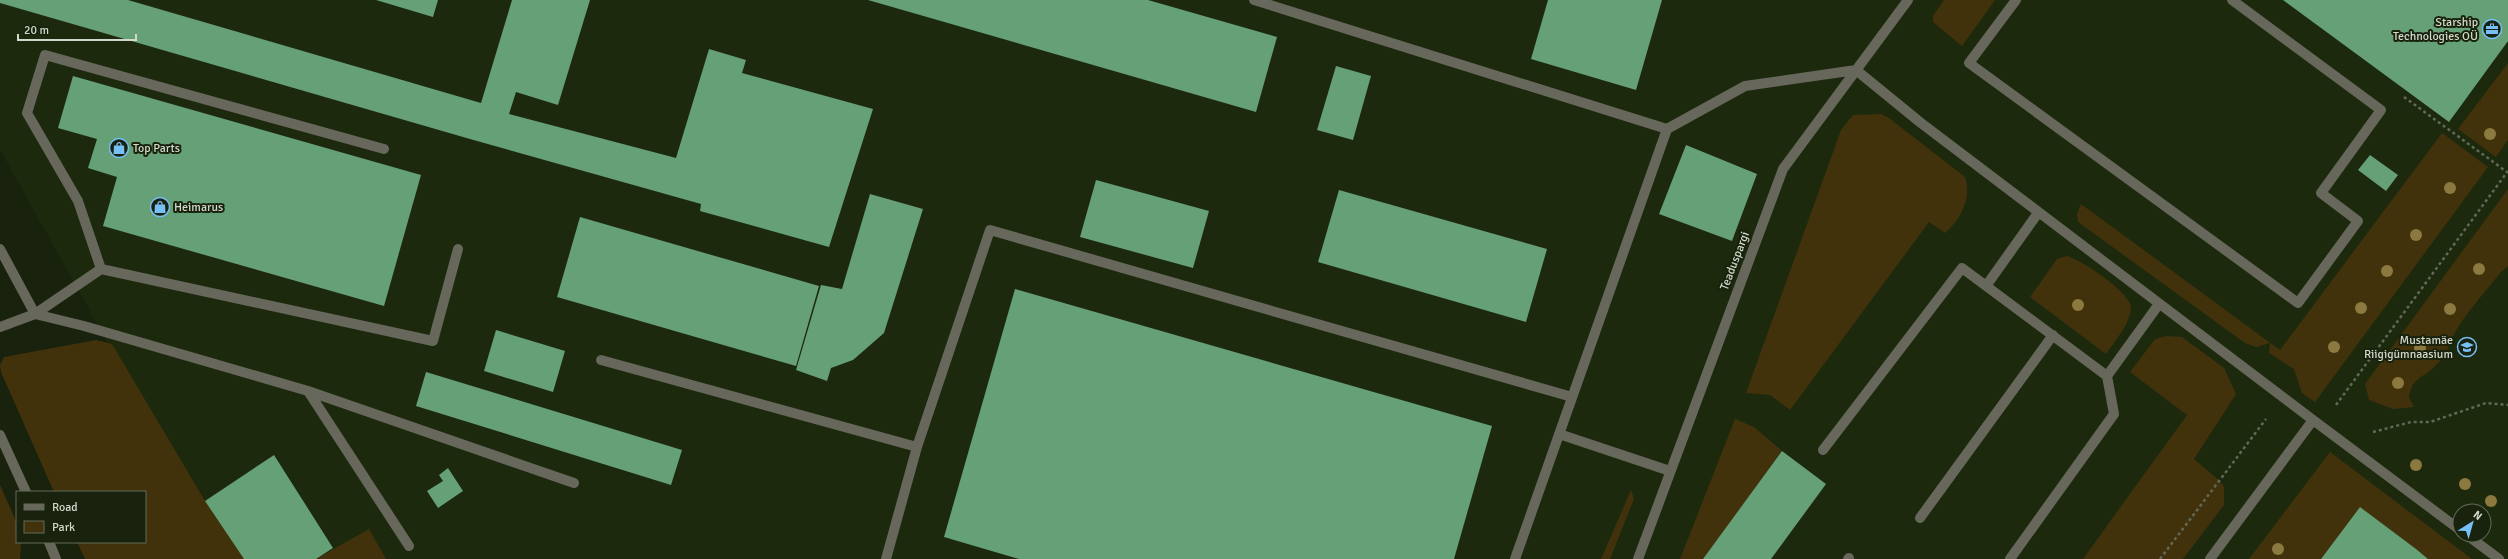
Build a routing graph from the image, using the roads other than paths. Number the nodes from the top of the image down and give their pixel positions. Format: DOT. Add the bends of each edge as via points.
graph roads {
  1 [pos="1254,0"];
  2 [pos="1908,0"];
  3 [pos="2016,0"];
  4 [pos="2232,0"];
  5 [pos="1856,70"];
  6 [pos="1667,129"];
  7 [pos="384,149"];
  8 [pos="2038,213"];
  9 [pos="0,249"];
  10 [pos="458,249"];
  11 [pos="101,269"];
  12 [pos="1986,286"];
  13 [pos="2159,304"];
  14 [pos="35,314"];
  15 [pos="0,327"];
  16 [pos="2053,335"];
  17 [pos="601,360"];
  18 [pos="2107,376"];
  19 [pos="308,391"];
  20 [pos="1572,397"];
  21 [pos="2313,420"];
  22 [pos="1559,434"];
  23 [pos="0,436"];
  24 [pos="917,447"];
  25 [pos="1823,450"];
  26 [pos="1670,471"];
  27 [pos="574,483"];
  28 [pos="26,491"];
  29 [pos="1920,518"];
  30 [pos="2452,524"];
  31 [pos="49,543"];
  32 [pos="2478,543"];
  33 [pos="409,546"];
  34 [pos="56,559"];
  35 [pos="886,559"];
  36 [pos="1515,559"];
  37 [pos="1638,559"];
  38 [pos="2010,559"];
  39 [pos="2210,559"];
  40 [pos="2499,559"];
  1 -- 6 [label="street"];
  2 -- 5 [label="street, Teaduspargi"];
  3 -- 4 [label="street" via="1969,63 2298,303 2358,222 2321,193 2381,110"];
  5 -- 6 [label="street" via="1745,86"];
  5 -- 8 [label="street" via="1920,123"];
  5 -- 26 [label="street, Teaduspargi" via="1783,169"];
  6 -- 20 [label="street"];
  7 -- 11 [label="street" via="45,55 27,113 78,201"];
  8 -- 12 [label="street"];
  8 -- 13 [label="street"];
  9 -- 14 [label="street"];
  10 -- 11 [label="street" via="433,341"];
  11 -- 14 [label="street"];
  12 -- 16 [label="street"];
  12 -- 25 [label="street" via="1962,268"];
  13 -- 18 [label="street"];
  13 -- 21 [label="street"];
  14 -- 15 [label="street"];
  14 -- 19 [label="street"];
  16 -- 18 [label="street"];
  16 -- 29 [label="street"];
  17 -- 24 [label="street"];
  18 -- 38 [label="street" via="2114,414"];
  19 -- 27 [label="street"];
  19 -- 33 [label="street"];
  20 -- 22 [label="street"];
  20 -- 24 [label="street" via="990,230"];
  21 -- 30 [label="street"];
  21 -- 39 [label="street"];
  22 -- 26 [label="street"];
  22 -- 36 [label="street"];
  23 -- 28 [label="street"];
  24 -- 35 [label="street"];
  26 -- 37 [label="street, Teaduspargi"];
  31 -- 34 [label="street"];
  32 -- 40 [label="street"];
}
